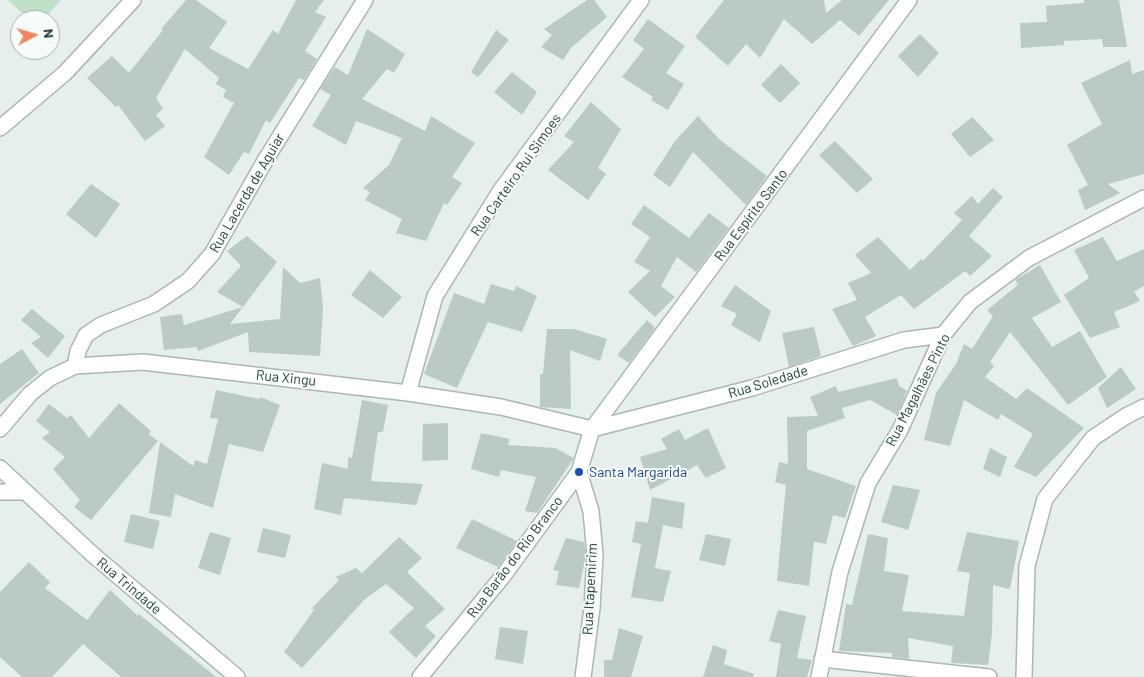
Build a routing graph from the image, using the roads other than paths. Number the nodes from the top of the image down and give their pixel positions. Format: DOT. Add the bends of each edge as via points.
graph roads {
  1 [pos="133,0"];
  2 [pos="366,0"];
  3 [pos="641,0"];
  4 [pos="909,0"];
  5 [pos="0,128"];
  6 [pos="1144,198"];
  7 [pos="943,335"];
  8 [pos="75,366"];
  9 [pos="408,392"];
  10 [pos="1144,407"];
  11 [pos="0,429"];
  12 [pos="592,429"];
  13 [pos="0,468"];
  14 [pos="579,472"];
  15 [pos="0,492"];
  16 [pos="24,492"];
  17 [pos="822,659"];
  18 [pos="237,677"];
  19 [pos="420,677"];
  20 [pos="583,677"];
  21 [pos="819,677"];
  22 [pos="989,677"];
  23 [pos="1024,677"];
  1 -- 5 [label="street" via="64,73"];
  2 -- 8 [label="street, Rua Lacerda de Aguiar" via="266,160 212,254 188,281 154,304 101,325 86,335"];
  3 -- 9 [label="street, Rua Carteiro Rui Simoes" via="501,190 436,296"];
  4 -- 12 [label="street, Rua Espírito Santo"];
  6 -- 7 [label="street, Rua Magalhães Pinto" via="1029,258 970,302"];
  7 -- 12 [label="street, Rua Soledade" via="904,340 752,388"];
  7 -- 17 [label="street, Rua Magalhães Pinto" via="900,430 868,483 840,572"];
  8 -- 9 [label="street, Rua Xingu" via="143,362"];
  8 -- 11 [label="street, Rua Xingu" via="50,378 30,394"];
  9 -- 12 [label="street, Rua Xingu" via="501,408"];
  10 -- 23 [label="street" via="1094,438 1045,499 1027,566"];
  12 -- 14 [label="street, Rua Barão do Rio Branco"];
  13 -- 16 [label="street, Rua Trindade"];
  14 -- 19 [label="street, Rua Barão do Rio Branco" via="503,576"];
  14 -- 20 [label="street, Rua Itapemirim" via="591,510 595,555"];
  15 -- 16 [label="street"];
  16 -- 18 [label="street, Rua Trindade" via="91,554"];
  17 -- 21 [label="street, Rua Magalhães Pinto"];
  17 -- 22 [label="street"];
}
